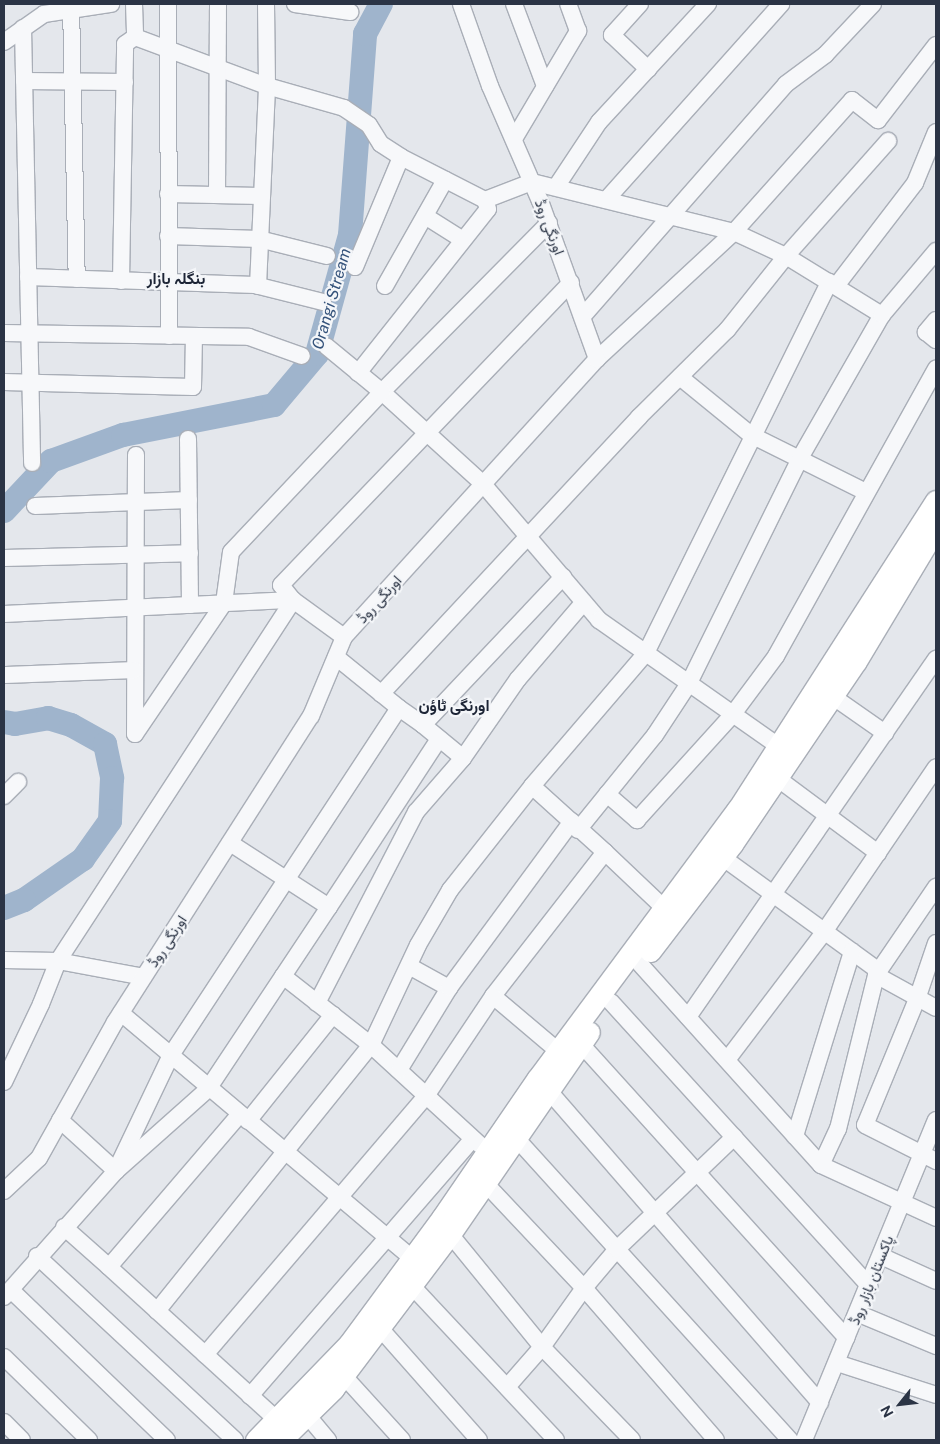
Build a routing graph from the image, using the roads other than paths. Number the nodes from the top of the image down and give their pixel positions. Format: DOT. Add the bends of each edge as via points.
graph roads {
  1 [pos="111,4"];
  2 [pos="134,4"];
  3 [pos="168,4"];
  4 [pos="218,4"];
  5 [pos="266,4"];
  6 [pos="295,4"];
  7 [pos="461,4"];
  8 [pos="514,4"];
  9 [pos="568,4"];
  10 [pos="640,4"];
  11 [pos="708,4"];
  12 [pos="781,4"];
  13 [pos="874,4"];
  14 [pos="71,6"];
  15 [pos="350,12"];
  16 [pos="23,28"];
  17 [pos="134,37"];
  18 [pos="4,42"];
  19 [pos="936,45"];
  20 [pos="167,47"];
  21 [pos="218,67"];
  22 [pos="648,69"];
  23 [pos="71,80"];
  24 [pos="24,81"];
  25 [pos="125,82"];
  26 [pos="266,86"];
  27 [pos="545,86"];
  28 [pos="936,132"];
  29 [pos="514,140"];
  30 [pos="888,141"];
  31 [pos="401,157"];
  32 [pos="445,180"];
  33 [pos="532,182"];
  34 [pos="556,187"];
  35 [pos="168,194"];
  36 [pos="217,195"];
  37 [pos="260,196"];
  38 [pos="485,200"];
  39 [pos="606,200"];
  40 [pos="425,216"];
  41 [pos="674,216"];
  42 [pos="549,223"];
  43 [pos="734,232"];
  44 [pos="168,236"];
  45 [pos="259,239"];
  46 [pos="463,240"];
  47 [pos="936,251"];
  48 [pos="327,256"];
  49 [pos="786,256"];
  50 [pos="355,267"];
  51 [pos="28,277"];
  52 [pos="77,279"];
  53 [pos="121,281"];
  54 [pos="169,283"];
  55 [pos="571,283"];
  56 [pos="832,284"];
  57 [pos="258,286"];
  58 [pos="385,286"];
  59 [pos="324,302"];
  60 [pos="882,314"];
  61 [pos="584,316"];
  62 [pos="936,320"];
  63 [pos="4,333"];
  64 [pos="29,334"];
  65 [pos="169,336"];
  66 [pos="194,336"];
  67 [pos="936,340"];
  68 [pos="326,346"];
  69 [pos="302,356"];
  70 [pos="597,359"];
  71 [pos="936,368"];
  72 [pos="358,373"];
  73 [pos="680,376"];
  74 [pos="30,381"];
  75 [pos="4,382"];
  76 [pos="382,392"];
  77 [pos="426,433"];
  78 [pos="751,435"];
  79 [pos="188,439"];
  80 [pos="136,455"];
  81 [pos="800,458"];
  82 [pos="32,463"];
  83 [pos="482,484"];
  84 [pos="866,492"];
  85 [pos="189,500"];
  86 [pos="936,501"];
  87 [pos="134,502"];
  88 [pos="35,506"];
  89 [pos="936,528"];
  90 [pos="529,535"];
  91 [pos="190,553"];
  92 [pos="134,555"];
  93 [pos="4,558"];
  94 [pos="563,577"];
  95 [pos="293,600"];
  96 [pos="584,602"];
  97 [pos="224,603"];
  98 [pos="190,605"];
  99 [pos="134,608"];
  100 [pos="4,614"];
  101 [pos="344,637"];
  102 [pos="646,653"];
  103 [pos="336,657"];
  104 [pos="936,659"];
  105 [pos="134,670"];
  106 [pos="4,675"];
  107 [pos="688,685"];
  108 [pos="381,694"];
  109 [pos="832,696"];
  110 [pos="399,708"];
  111 [pos="733,714"];
  112 [pos="423,726"];
  113 [pos="884,733"];
  114 [pos="440,739"];
  115 [pos="778,746"];
  116 [pos="463,758"];
  117 [pos="936,767"];
  118 [pos="777,778"];
  119 [pos="18,782"];
  120 [pos="532,786"];
  121 [pos="607,794"];
  122 [pos="4,796"];
  123 [pos="827,815"];
  124 [pos="575,826"];
  125 [pos="230,843"];
  126 [pos="605,852"];
  127 [pos="878,853"];
  128 [pos="722,857"];
  129 [pos="287,880"];
  130 [pos="936,887"];
  131 [pos="772,894"];
  132 [pos="329,907"];
  133 [pos="664,908"];
  134 [pos="824,932"];
  135 [pos="936,943"];
  136 [pos="852,952"];
  137 [pos="58,961"];
  138 [pos="5,962"];
  139 [pos="640,964"];
  140 [pos="409,966"];
  141 [pos="878,973"];
  142 [pos="283,976"];
  143 [pos="144,977"];
  144 [pos="449,988"];
  145 [pos="493,996"];
  146 [pos="917,999"];
  147 [pos="611,1002"];
  148 [pos="317,1003"];
  149 [pos="936,1008"];
  150 [pos="121,1012"];
  151 [pos="333,1015"];
  152 [pos="688,1017"];
  153 [pos="581,1044"];
  154 [pos="371,1045"];
  155 [pos="558,1051"];
  156 [pos="171,1055"];
  157 [pos="727,1060"];
  158 [pos="399,1070"];
  159 [pos="4,1082"];
  160 [pos="208,1089"];
  161 [pos="549,1090"];
  162 [pos="426,1096"];
  163 [pos="244,1118"];
  164 [pos="60,1120"];
  165 [pos="936,1120"];
  166 [pos="795,1136"];
  167 [pos="734,1137"];
  168 [pos="516,1138"];
  169 [pos="480,1145"];
  170 [pos="287,1152"];
  171 [pos="929,1158"];
  172 [pos="821,1165"];
  173 [pos="116,1170"];
  174 [pos="696,1172"];
  175 [pos="485,1184"];
  176 [pos="4,1192"];
  177 [pos="338,1196"];
  178 [pos="903,1203"];
  179 [pos="653,1212"];
  180 [pos="936,1218"];
  181 [pos="64,1227"];
  182 [pos="450,1234"];
  183 [pos="388,1237"];
  184 [pos="617,1250"];
  185 [pos="37,1256"];
  186 [pos="881,1256"];
  187 [pos="412,1258"];
  188 [pos="109,1267"];
  189 [pos="936,1281"];
  190 [pos="411,1285"];
  191 [pos="868,1286"];
  192 [pos="584,1288"];
  193 [pos="8,1293"];
  194 [pos="157,1311"];
  195 [pos="857,1313"];
  196 [pos="379,1327"];
  197 [pos="847,1338"];
  198 [pos="936,1346"];
  199 [pos="542,1347"];
  200 [pos="205,1355"];
  201 [pos="837,1363"];
  202 [pos="7,1366"];
  203 [pos="343,1375"];
  204 [pos="506,1387"];
  205 [pos="250,1396"];
  206 [pos="936,1396"];
  207 [pos="820,1403"];
  208 [pos="307,1415"];
  209 [pos="276,1419"];
  210 [pos="4,1422"];
  211 [pos="22,1440"];
  212 [pos="89,1440"];
  213 [pos="167,1440"];
  214 [pos="235,1440"];
  215 [pos="256,1440"];
  216 [pos="281,1440"];
  217 [pos="328,1440"];
  218 [pos="402,1440"];
  219 [pos="479,1440"];
  220 [pos="556,1440"];
  221 [pos="632,1440"];
  222 [pos="716,1440"];
  223 [pos="790,1440"];
  224 [pos="804,1440"];
  1 -- 14 [label="street" via="98,8"];
  2 -- 17 [label="street"];
  3 -- 20 [label="street"];
  4 -- 21 [label="street"];
  5 -- 26 [label="street"];
  6 -- 15 [label="street"];
  7 -- 29 [label="street, اورنگی روڈ" via="490,86"];
  8 -- 27 [label="street"];
  9 -- 27 [label="street" via="578,31"];
  10 -- 22 [label="street" via="612,36"];
  11 -- 22 [label="street"];
  12 -- 39 [label="street"];
  13 -- 41 [label="street" via="825,55 786,84"];
  14 -- 16 [label="street" via="44,14"];
  14 -- 23 [label="street"];
  16 -- 18 [label="street"];
  16 -- 24 [label="street"];
  17 -- 20 [label="street"];
  17 -- 25 [label="street" via="125,44"];
  19 -- 43 [label="street" via="878,120 852,100"];
  20 -- 21 [label="street"];
  20 -- 35 [label="street"];
  21 -- 26 [label="street"];
  21 -- 36 [label="street"];
  22 -- 34 [label="street" via="598,122"];
  23 -- 24 [label="street"];
  23 -- 25 [label="street"];
  23 -- 52 [label="street"];
  24 -- 51 [label="street"];
  25 -- 53 [label="street"];
  26 -- 31 [label="street" via="344,108 362,121 382,144"];
  26 -- 37 [label="street"];
  27 -- 29 [label="street"];
  28 -- 56 [label="street" via="916,183"];
  29 -- 33 [label="street, اورنگی روڈ"];
  30 -- 49 [label="street"];
  31 -- 32 [label="street"];
  31 -- 50 [label="street"];
  32 -- 38 [label="street"];
  32 -- 40 [label="street"];
  33 -- 34 [label="street"];
  33 -- 38 [label="street"];
  33 -- 42 [label="street, اورنگی روڈ"];
  34 -- 39 [label="street"];
  35 -- 36 [label="street"];
  35 -- 44 [label="street"];
  36 -- 37 [label="street"];
  37 -- 45 [label="street"];
  38 -- 46 [label="street" via="488,209"];
  39 -- 41 [label="street"];
  40 -- 46 [label="street"];
  40 -- 58 [label="street"];
  41 -- 43 [label="street"];
  41 -- 61 [label="street"];
  42 -- 55 [label="street, اورنگی روڈ"];
  42 -- 76 [label="street"];
  43 -- 49 [label="street"];
  43 -- 70 [label="street"];
  44 -- 45 [label="street"];
  44 -- 54 [label="street"];
  45 -- 48 [label="street"];
  45 -- 57 [label="street"];
  46 -- 72 [label="street"];
  47 -- 60 [label="street"];
  49 -- 56 [label="street"];
  49 -- 73 [label="street" via="728,330"];
  51 -- 52 [label="street"];
  51 -- 64 [label="street"];
  52 -- 53 [label="street"];
  53 -- 54 [label="street"];
  54 -- 57 [label="street"];
  54 -- 65 [label="street"];
  55 -- 61 [label="street, اورنگی روڈ"];
  55 -- 77 [label="street"];
  56 -- 60 [label="street"];
  56 -- 78 [label="street"];
  57 -- 59 [label="street"];
  60 -- 81 [label="street"];
  61 -- 70 [label="street, اورنگی روڈ"];
  62 -- 67 [label="street" via="926,332"];
  63 -- 64 [label="street"];
  64 -- 65 [label="street"];
  64 -- 74 [label="street"];
  65 -- 66 [label="street"];
  66 -- 69 [label="street" via="250,337"];
  66 -- 74 [label="street" via="194,387"];
  68 -- 72 [label="street"];
  70 -- 83 [label="street, اورنگی روڈ"];
  71 -- 84 [label="street"];
  72 -- 76 [label="street"];
  73 -- 78 [label="street"];
  73 -- 90 [label="street"];
  74 -- 75 [label="street"];
  74 -- 82 [label="street"];
  76 -- 77 [label="street"];
  76 -- 97 [label="street" via="231,552"];
  77 -- 83 [label="street"];
  77 -- 95 [label="street" via="281,585"];
  78 -- 81 [label="street"];
  78 -- 102 [label="street"];
  79 -- 85 [label="street"];
  80 -- 87 [label="street"];
  81 -- 84 [label="street"];
  81 -- 107 [label="street"];
  83 -- 90 [label="street"];
  83 -- 101 [label="street, اورنگی روڈ"];
  84 -- 111 [label="street" via="776,656"];
  85 -- 87 [label="street"];
  85 -- 91 [label="street"];
  86 -- 115 [label="main road"];
  87 -- 88 [label="street"];
  87 -- 92 [label="street"];
  89 -- 109 [label="main road"];
  90 -- 94 [label="street"];
  90 -- 108 [label="street"];
  91 -- 92 [label="street"];
  91 -- 98 [label="street"];
  92 -- 93 [label="street"];
  92 -- 99 [label="street"];
  94 -- 96 [label="street"];
  94 -- 112 [label="street"];
  95 -- 97 [label="street"];
  95 -- 101 [label="street"];
  95 -- 137 [label="street"];
  96 -- 102 [label="street" via="599,620"];
  96 -- 116 [label="street" via="518,679"];
  97 -- 98 [label="street"];
  97 -- 105 [label="street" via="135,734"];
  98 -- 99 [label="street"];
  99 -- 100 [label="street"];
  99 -- 105 [label="street"];
  101 -- 103 [label="street, اورنگی روڈ"];
  102 -- 107 [label="street"];
  102 -- 120 [label="street"];
  103 -- 108 [label="street"];
  103 -- 125 [label="street, اورنگی روڈ" via="312,716"];
  104 -- 113 [label="street"];
  105 -- 106 [label="street"];
  107 -- 111 [label="street"];
  107 -- 121 [label="street" via="655,735"];
  108 -- 110 [label="street"];
  109 -- 113 [label="street"];
  109 -- 118 [label="main road"];
  110 -- 112 [label="street"];
  110 -- 129 [label="street"];
  111 -- 115 [label="street"];
  111 -- 121 [label="street" via="637,820"];
  112 -- 114 [label="street"];
  113 -- 123 [label="street"];
  114 -- 116 [label="street"];
  114 -- 132 [label="street"];
  115 -- 133 [label="main road" via="738,809"];
  116 -- 148 [label="street" via="416,812"];
  117 -- 127 [label="street"];
  118 -- 123 [label="street"];
  118 -- 128 [label="main road"];
  119 -- 122 [label="street"];
  120 -- 124 [label="street"];
  120 -- 140 [label="street" via="450,890"];
  121 -- 124 [label="street"];
  123 -- 127 [label="street"];
  123 -- 131 [label="street"];
  124 -- 126 [label="street"];
  124 -- 144 [label="street"];
  125 -- 129 [label="street"];
  125 -- 143 [label="street, اورنگی روڈ"];
  126 -- 133 [label="street"];
  126 -- 145 [label="street"];
  127 -- 134 [label="street"];
  128 -- 131 [label="street"];
  128 -- 139 [label="main road"];
  129 -- 132 [label="street"];
  129 -- 156 [label="street"];
  130 -- 141 [label="street"];
  131 -- 134 [label="street"];
  131 -- 152 [label="street"];
  132 -- 142 [label="street"];
  133 -- 155 [label="main road"];
  134 -- 136 [label="street"];
  134 -- 157 [label="street"];
  135 -- 146 [label="street"];
  136 -- 141 [label="street"];
  136 -- 166 [label="street"];
  137 -- 138 [label="street"];
  137 -- 143 [label="street"];
  137 -- 159 [label="street"];
  139 -- 147 [label="main road"];
  139 -- 152 [label="street"];
  140 -- 144 [label="street"];
  140 -- 154 [label="street"];
  141 -- 146 [label="street"];
  141 -- 172 [label="street" via="838,1129"];
  142 -- 148 [label="street"];
  142 -- 160 [label="street"];
  143 -- 150 [label="street, اورنگی روڈ"];
  144 -- 158 [label="street"];
  145 -- 155 [label="street"];
  145 -- 162 [label="street"];
  146 -- 149 [label="street"];
  146 -- 171 [label="street" via="865,1124"];
  147 -- 153 [label="main road"];
  147 -- 167 [label="street"];
  148 -- 151 [label="street"];
  150 -- 156 [label="street"];
  150 -- 164 [label="street, اورنگی روڈ"];
  151 -- 154 [label="street"];
  151 -- 163 [label="street"];
  152 -- 157 [label="street"];
  153 -- 161 [label="main road"];
  153 -- 174 [label="street"];
  154 -- 158 [label="street"];
  154 -- 170 [label="street"];
  155 -- 169 [label="main road"];
  156 -- 160 [label="street"];
  156 -- 173 [label="street"];
  157 -- 166 [label="street"];
  158 -- 162 [label="street"];
  160 -- 163 [label="street"];
  160 -- 173 [label="street"];
  161 -- 168 [label="main road"];
  161 -- 179 [label="street"];
  162 -- 169 [label="street"];
  162 -- 177 [label="street"];
  163 -- 170 [label="street"];
  163 -- 188 [label="street"];
  164 -- 173 [label="street"];
  164 -- 176 [label="street, اورنگی روڈ" via="39,1158"];
  165 -- 171 [label="street, پاکستان بازار روڈ"];
  166 -- 172 [label="street"];
  167 -- 174 [label="street"];
  167 -- 191 [label="street"];
  168 -- 175 [label="main road"];
  168 -- 184 [label="street"];
  169 -- 183 [label="street"];
  169 -- 187 [label="main road"];
  170 -- 177 [label="street"];
  170 -- 194 [label="street"];
  171 -- 178 [label="street, پاکستان بازار روڈ"];
  172 -- 178 [label="street"];
  173 -- 181 [label="street"];
  174 -- 179 [label="street"];
  174 -- 197 [label="street"];
  175 -- 182 [label="main road"];
  175 -- 192 [label="street"];
  177 -- 183 [label="street"];
  177 -- 200 [label="street"];
  178 -- 180 [label="street"];
  178 -- 186 [label="street, پاکستان بازار روڈ"];
  179 -- 184 [label="street"];
  179 -- 207 [label="street"];
  181 -- 185 [label="street"];
  181 -- 188 [label="street"];
  182 -- 190 [label="main road"];
  182 -- 199 [label="street"];
  183 -- 187 [label="street"];
  183 -- 205 [label="street"];
  184 -- 192 [label="street"];
  184 -- 223 [label="street"];
  185 -- 193 [label="street"];
  185 -- 214 [label="street"];
  186 -- 189 [label="street"];
  186 -- 191 [label="street, پاکستان بازار روڈ"];
  187 -- 209 [label="main road" via="349,1344"];
  188 -- 194 [label="street"];
  190 -- 196 [label="main road"];
  190 -- 204 [label="street"];
  191 -- 195 [label="street, پاکستان بازار روڈ"];
  192 -- 199 [label="street"];
  192 -- 222 [label="street"];
  193 -- 213 [label="street"];
  194 -- 200 [label="street"];
  195 -- 197 [label="street, پاکستان بازار روڈ"];
  195 -- 198 [label="street"];
  196 -- 203 [label="main road"];
  196 -- 219 [label="street"];
  197 -- 201 [label="street, پاکستان بازار روڈ"];
  199 -- 204 [label="street"];
  199 -- 221 [label="street"];
  200 -- 205 [label="street"];
  201 -- 206 [label="street"];
  201 -- 207 [label="street, پاکستان بازار روڈ"];
  202 -- 212 [label="street"];
  203 -- 208 [label="main road"];
  203 -- 218 [label="street"];
  204 -- 220 [label="street"];
  205 -- 209 [label="street"];
  207 -- 224 [label="street, پاکستان بازار روڈ"];
  208 -- 216 [label="main road"];
  208 -- 217 [label="street"];
  209 -- 215 [label="main road"];
  210 -- 211 [label="street"];
}
